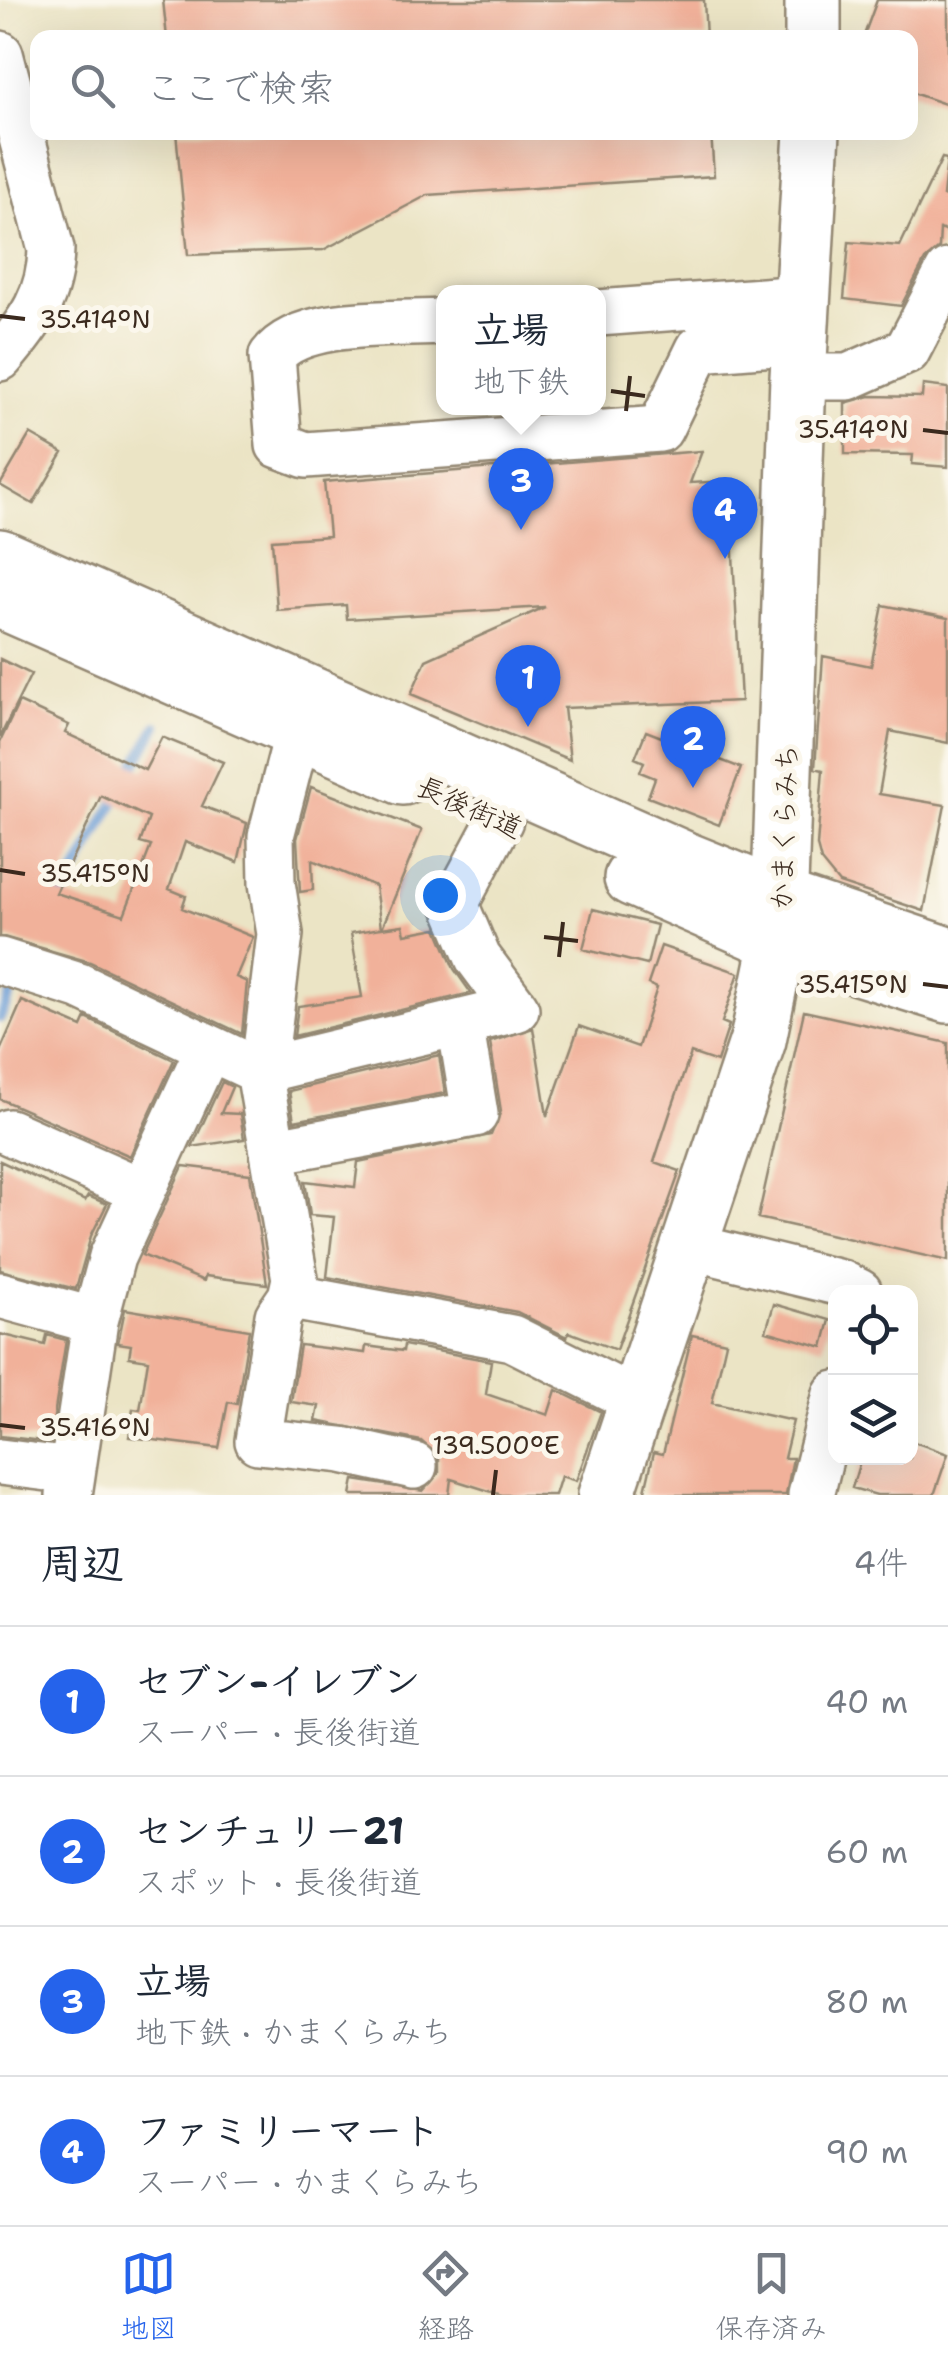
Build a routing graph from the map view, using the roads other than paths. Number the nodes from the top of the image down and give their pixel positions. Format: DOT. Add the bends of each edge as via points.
graph roads {
  1 [pos="813,0"];
  2 [pos="813,30"];
  3 [pos="0,54"];
  4 [pos="812,140"];
  5 [pos="20,211"];
  6 [pos="948,272"];
  7 [pos="606,313"];
  8 [pos="436,323"];
  9 [pos="800,339"];
  10 [pos="0,358"];
  11 [pos="0,556"];
  12 [pos="0,600"];
  13 [pos="298,731"];
  14 [pos="500,820"];
  15 [pos="780,921"];
  16 [pos="948,955"];
  17 [pos="0,960"];
  18 [pos="948,995"];
  19 [pos="460,1024"];
  20 [pos="208,1049"];
  21 [pos="259,1071"];
  22 [pos="9,1132"];
  23 [pos="276,1151"];
  24 [pos="142,1191"];
  25 [pos="688,1246"];
  26 [pos="845,1285"];
  27 [pos="0,1296"];
  28 [pos="291,1297"];
  29 [pos="95,1321"];
  30 [pos="636,1400"];
  31 [pos="828,1426"];
  32 [pos="0,1462"];
  33 [pos="414,1466"];
  34 [pos="71,1483"];
  35 [pos="606,1495"];
  36 [pos="811,1495"];
  1 -- 2 [label="main road"];
  3 -- 5 [label="street"];
  4 -- 9 [label="main road, かまくらみち"];
  5 -- 10 [label="street" via="51,249 50,282"];
  6 -- 9 [label="street" via="907,351 848,377"];
  7 -- 9 [label="street"];
  8 -- 9 [label="street" via="307,331 280,346 272,356 279,445 306,455 660,429 699,349"];
  9 -- 15 [label="main road, かまくらみち"];
  11 -- 15 [label="main road, 長後街道" via="683,859"];
  12 -- 13 [label="main road, 長後街道"];
  13 -- 14 [label="main road, 長後街道"];
  13 -- 21 [label="street" via="272,836 280,934"];
  14 -- 15 [label="main road, 長後街道"];
  14 -- 19 [label="street" via="456,904 478,958 516,1009"];
  15 -- 16 [label="main road, 長後街道"];
  15 -- 18 [label="main road, 長後街道"];
  15 -- 25 [label="main road, かまくらみち" via="758,1040"];
  17 -- 20 [label="street" via="79,986"];
  19 -- 21 [label="street"];
  19 -- 23 [label="street" via="474,1114"];
  20 -- 21 [label="street"];
  20 -- 24 [label="street"];
  21 -- 23 [label="street"];
  22 -- 24 [label="street"];
  23 -- 28 [label="street" via="295,1279"];
  24 -- 29 [label="street" via="112,1257"];
  25 -- 26 [label="street"];
  25 -- 30 [label="main road, かまくらみち"];
  27 -- 29 [label="street"];
  28 -- 30 [label="street" via="512,1338"];
  28 -- 33 [label="street" via="278,1316 258,1441"];
  29 -- 34 [label="street"];
  30 -- 35 [label="main road, かまくらみち"];
  31 -- 36 [label="street"];
  32 -- 34 [label="street"];
}
